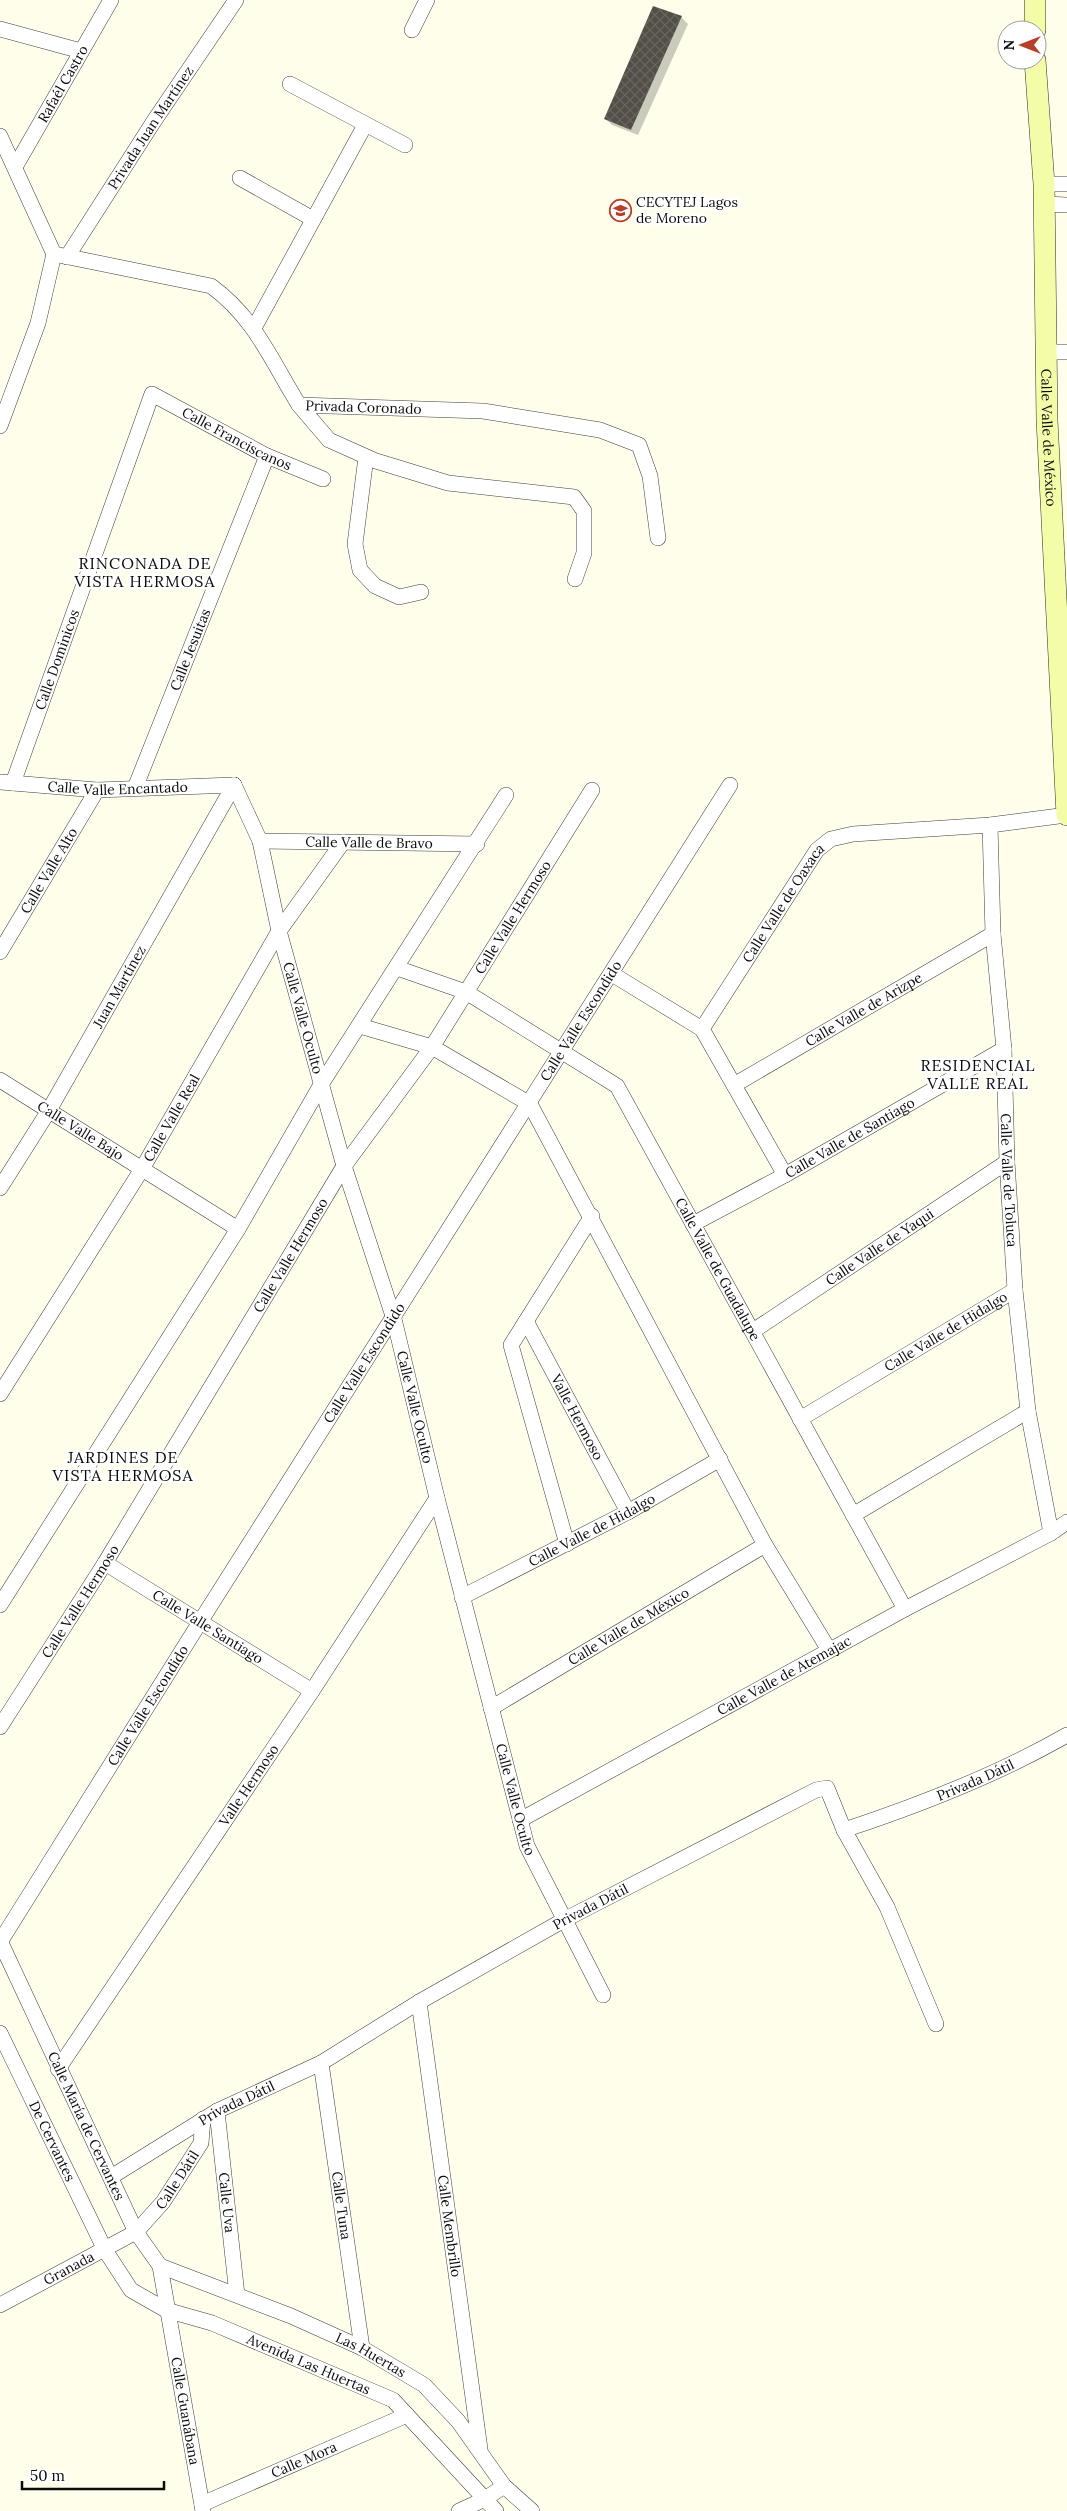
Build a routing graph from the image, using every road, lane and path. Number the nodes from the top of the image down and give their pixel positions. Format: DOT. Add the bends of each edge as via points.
graph roads {
  1 [pos="111,0"];
  2 [pos="236,0"];
  3 [pos="427,0"];
  4 [pos="1035,0"];
  5 [pos="1035,20"];
  6 [pos="0,29"];
  7 [pos="412,30"];
  8 [pos="81,51"];
  9 [pos="1035,70"];
  10 [pos="290,84"];
  11 [pos="365,125"];
  12 [pos="0,136"];
  13 [pos="405,145"];
  14 [pos="15,167"];
  15 [pos="240,178"];
  16 [pos="1067,184"];
  17 [pos="1045,194"];
  18 [pos="1067,205"];
  19 [pos="314,219"];
  20 [pos="61,256"];
  21 [pos="254,328"];
  22 [pos="1046,352"];
  23 [pos="1067,352"];
  24 [pos="152,394"];
  25 [pos="299,405"];
  26 [pos="0,426"];
  27 [pos="267,456"];
  28 [pos="366,457"];
  29 [pos="323,480"];
  30 [pos="658,538"];
  31 [pos="1061,574"];
  32 [pos="575,579"];
  33 [pos="421,592"];
  34 [pos="1062,605"];
  35 [pos="7,783"];
  36 [pos="234,785"];
  37 [pos="730,785"];
  38 [pos="135,788"];
  39 [pos="97,790"];
  40 [pos="592,790"];
  41 [pos="506,795"];
  42 [pos="1067,815"];
  43 [pos="990,826"];
  44 [pos="260,840"];
  45 [pos="343,842"];
  46 [pos="476,844"];
  47 [pos="279,931"];
  48 [pos="993,934"];
  49 [pos="0,952"];
  50 [pos="397,968"];
  51 [pos="612,974"];
  52 [pos="466,992"];
  53 [pos="360,1026"];
  54 [pos="702,1029"];
  55 [pos="432,1047"];
  56 [pos="1004,1049"];
  57 [pos="562,1052"];
  58 [pos="0,1080"];
  59 [pos="322,1084"];
  60 [pos="734,1085"];
  61 [pos="530,1104"];
  62 [pos="48,1112"];
  63 [pos="1007,1162"];
  64 [pos="344,1166"];
  65 [pos="142,1169"];
  66 [pos="785,1175"];
  67 [pos="0,1188"];
  68 [pos="592,1216"];
  69 [pos="693,1224"];
  70 [pos="238,1229"];
  71 [pos="1015,1290"];
  72 [pos="394,1319"];
  73 [pos="526,1321"];
  74 [pos="752,1331"];
  75 [pos="0,1394"];
  76 [pos="1028,1412"];
  77 [pos="800,1418"];
  78 [pos="720,1459"];
  79 [pos="437,1498"];
  80 [pos="628,1512"];
  81 [pos="853,1515"];
  82 [pos="1067,1522"];
  83 [pos="1051,1533"];
  84 [pos="567,1544"];
  85 [pos="765,1545"];
  86 [pos="105,1563"];
  87 [pos="462,1597"];
  88 [pos="0,1605"];
  89 [pos="905,1608"];
  90 [pos="200,1622"];
  91 [pos="829,1650"];
  92 [pos="312,1691"];
  93 [pos="491,1708"];
  94 [pos="0,1728"];
  95 [pos="1067,1735"];
  96 [pos="520,1820"];
  97 [pos="844,1830"];
  98 [pos="564,1920"];
  99 [pos="0,1942"];
  100 [pos="603,1995"];
  101 [pos="419,2002"];
  102 [pos="936,2024"];
  103 [pos="0,2033"];
  104 [pos="321,2063"];
  105 [pos="58,2069"];
  106 [pos="217,2111"];
  107 [pos="203,2119"];
  108 [pos="111,2177"];
  109 [pos="136,2232"];
  110 [pos="105,2250"];
  111 [pos="160,2266"];
  112 [pos="237,2295"];
  113 [pos="0,2305"];
  114 [pos="166,2310"];
  115 [pos="362,2348"];
  116 [pos="407,2415"];
  117 [pos="480,2451"];
  118 [pos="504,2486"];
  119 [pos="485,2500"];
  120 [pos="202,2507"];
  121 [pos="460,2511"];
  122 [pos="496,2511"];
  123 [pos="532,2511"];
  1 -- 8 [label="street, Rafaél Castro"];
  2 -- 20 [label="street, Privada Juan Martínez" via="154,121 104,203"];
  3 -- 7 [label="street"];
  4 -- 5 [label="street"];
  6 -- 8 [label="street"];
  8 -- 14 [label="street, Rafaél Castro"];
  9 -- 17 [label="street, Calle Valle de México"];
  10 -- 11 [label="street"];
  11 -- 13 [label="street"];
  11 -- 19 [label="street"];
  12 -- 14 [label="street"];
  14 -- 20 [label="street"];
  15 -- 19 [label="street"];
  16 -- 17 [label="street"];
  17 -- 18 [label="street"];
  17 -- 22 [label="street, Calle Valle de México"];
  19 -- 21 [label="street"];
  20 -- 21 [label="street, Privada Coronado" via="211,286 229,299"];
  20 -- 26 [label="street, Privada Juan Martínez"];
  21 -- 25 [label="street, Privada Coronado"];
  22 -- 23 [label="street"];
  22 -- 31 [label="street, Calle Valle de México"];
  24 -- 27 [label="street, Calle Franciscanos"];
  24 -- 35 [label="street, Calle Dominicos"];
  25 -- 28 [label="street" via="329,440"];
  25 -- 30 [label="street, Privada Coronado" via="483,411 600,430 639,445 650,476"];
  27 -- 29 [label="street, Calle Franciscanos"];
  27 -- 38 [label="street, Calle Jesuitas"];
  28 -- 32 [label="street" via="448,483 574,497 584,511 584,553"];
  28 -- 33 [label="street" via="355,544 360,570 375,586 399,597"];
  31 -- 34 [label="street, Calle Valle de México"];
  34 -- 42 [label="street, Calle Valle de México"];
  35 -- 39 [label="street, Calle Valle Encantado"];
  36 -- 38 [label="street, Calle Valle Encantado"];
  36 -- 44 [label="street, Calle Valle Oculto"];
  36 -- 62 [label="street, Juan Martínez"];
  37 -- 51 [label="street, Calle Valle Escondido"];
  38 -- 39 [label="street, Calle Valle Encantado"];
  39 -- 49 [label="street, Calle Valle Alto"];
  40 -- 52 [label="street, Calle Valle Hermoso"];
  41 -- 46 [label="street"];
  42 -- 43 [label="street, Calle Valle de Oaxaca"];
  43 -- 48 [label="street, Calle Valle de Toluca"];
  43 -- 54 [label="street, Calle Valle de Oaxaca" via="853,834 831,839 817,850"];
  44 -- 45 [label="street, Calle Valle de Bravo"];
  44 -- 47 [label="street, Calle Valle Oculto"];
  45 -- 46 [label="street, Calle Valle de Bravo"];
  45 -- 47 [label="street, Calle Valle Real"];
  46 -- 50 [label="street"];
  47 -- 59 [label="street, Calle Valle Oculto"];
  47 -- 65 [label="street, Calle Valle Real"];
  48 -- 56 [label="street, Calle Valle de Toluca"];
  48 -- 60 [label="street, Calle Valle de Arizpe"];
  50 -- 52 [label="street, Calle Valle de Guadalupe"];
  50 -- 53 [label="street"];
  51 -- 54 [label="street"];
  51 -- 57 [label="street, Calle Valle Escondido"];
  52 -- 55 [label="street, Calle Valle Hermoso"];
  52 -- 57 [label="street, Calle Valle de Guadalupe"];
  53 -- 55 [label="street"];
  53 -- 59 [label="street"];
  54 -- 60 [label="street"];
  55 -- 61 [label="street"];
  55 -- 64 [label="street, Calle Valle Hermoso"];
  56 -- 63 [label="street, Calle Valle de Toluca"];
  56 -- 66 [label="street, Calle Valle de Santiago"];
  57 -- 61 [label="street, Calle Valle Escondido"];
  57 -- 69 [label="street, Calle Valle de Guadalupe" via="617,1086"];
  58 -- 62 [label="street, Calle Valle Bajo"];
  59 -- 64 [label="street, Calle Valle Oculto"];
  59 -- 70 [label="street"];
  60 -- 66 [label="street"];
  61 -- 68 [label="street"];
  61 -- 72 [label="street, Calle Valle Escondido"];
  62 -- 65 [label="street, Calle Valle Bajo"];
  62 -- 67 [label="street, Juan Martínez"];
  63 -- 71 [label="street, Calle Valle de Toluca"];
  63 -- 74 [label="street, Calle Valle de Yaqui"];
  64 -- 72 [label="street, Calle Valle Oculto"];
  64 -- 86 [label="street, Calle Valle Hermoso"];
  65 -- 70 [label="street, Calle Valle Bajo"];
  65 -- 75 [label="street, Calle Valle Real"];
  66 -- 69 [label="street, Calle Valle de Santiago"];
  68 -- 73 [label="street"];
  68 -- 78 [label="street"];
  69 -- 74 [label="street, Calle Valle de Guadalupe"];
  70 -- 88 [label="street"];
  71 -- 76 [label="street, Calle Valle de Toluca"];
  71 -- 77 [label="street, Calle Valle de Hidalgo"];
  72 -- 79 [label="street, Calle Valle Oculto"];
  72 -- 90 [label="street, Calle Valle Escondido"];
  73 -- 80 [label="street, Valle Hermoso"];
  73 -- 84 [label="street" via="511,1345"];
  74 -- 77 [label="street, Calle Valle de Guadalupe"];
  76 -- 81 [label="street"];
  76 -- 83 [label="street, Calle Valle de Toluca"];
  77 -- 81 [label="street, Calle Valle de Guadalupe"];
  78 -- 80 [label="street, Calle Valle de Hidalgo"];
  78 -- 85 [label="street"];
  79 -- 87 [label="street, Calle Valle Oculto"];
  79 -- 92 [label="street, Valle Hermoso"];
  80 -- 84 [label="street, Calle Valle de Hidalgo"];
  81 -- 89 [label="street, Calle Valle de Guadalupe"];
  82 -- 83 [label="street, Calle Valle de Atemajac"];
  83 -- 89 [label="street, Calle Valle de Atemajac"];
  84 -- 87 [label="street, Calle Valle de Hidalgo"];
  85 -- 91 [label="street"];
  85 -- 93 [label="street, Calle Valle de México"];
  86 -- 90 [label="street, Calle Valle Santiago"];
  86 -- 94 [label="street, Calle Valle Hermoso"];
  87 -- 93 [label="street, Calle Valle Oculto"];
  89 -- 91 [label="street, Calle Valle de Atemajac"];
  90 -- 92 [label="street, Calle Valle Santiago"];
  90 -- 99 [label="street, Calle Valle Escondido"];
  91 -- 96 [label="street, Calle Valle de Atemajac"];
  92 -- 105 [label="street, Valle Hermoso"];
  93 -- 96 [label="street, Calle Valle Oculto"];
  95 -- 97 [label="street, Privada Dátil" via="1038,1752 910,1808"];
  96 -- 98 [label="street, Calle Valle Oculto" via="527,1846"];
  97 -- 98 [label="street, Privada Dátil" via="827,1788 816,1790"];
  97 -- 102 [label="street" via="887,1907"];
  98 -- 100 [label="street, Calle Valle Oculto"];
  98 -- 101 [label="street, Privada Dátil"];
  99 -- 105 [label="street, Calle María de Cervantes"];
  101 -- 104 [label="street, Privada Dátil"];
  101 -- 117 [label="street, Calle Membrillo"];
  103 -- 110 [label="street, De Cervantes"];
  104 -- 106 [label="street, Privada Dátil"];
  104 -- 115 [label="street, Calle Tuna"];
  105 -- 108 [label="street, Calle María de Cervantes"];
  106 -- 107 [label="street, Privada Dátil"];
  106 -- 112 [label="street, Calle Uva"];
  107 -- 108 [label="street, Privada Dátil"];
  107 -- 109 [label="street, Calle Dátil" via="201,2143 163,2202"];
  108 -- 109 [label="street, Calle María de Cervantes"];
  109 -- 110 [label="street, Granada"];
  109 -- 111 [label="street, Calle María de Cervantes"];
  110 -- 113 [label="street, Granada"];
  110 -- 114 [label="street, Avenida Las Huertas" via="131,2290"];
  111 -- 112 [label="street, Las Huertas"];
  111 -- 114 [label="street, Calle María de Cervantes"];
  112 -- 115 [label="street, Las Huertas"];
  114 -- 116 [label="street, Avenida Las Huertas" via="212,2323 393,2400"];
  114 -- 120 [label="street, Calle Guanábana"];
  115 -- 117 [label="street, Las Huertas" via="424,2385 458,2421"];
  116 -- 119 [label="street, Avenida Las Huertas"];
  116 -- 120 [label="street, Calle Mora"];
  117 -- 118 [label="street, Las Huertas"];
  118 -- 119 [label="street"];
  118 -- 123 [label="street, Las Huertas"];
  119 -- 121 [label="street"];
  119 -- 122 [label="street, Avenida Las Huertas"];
}
